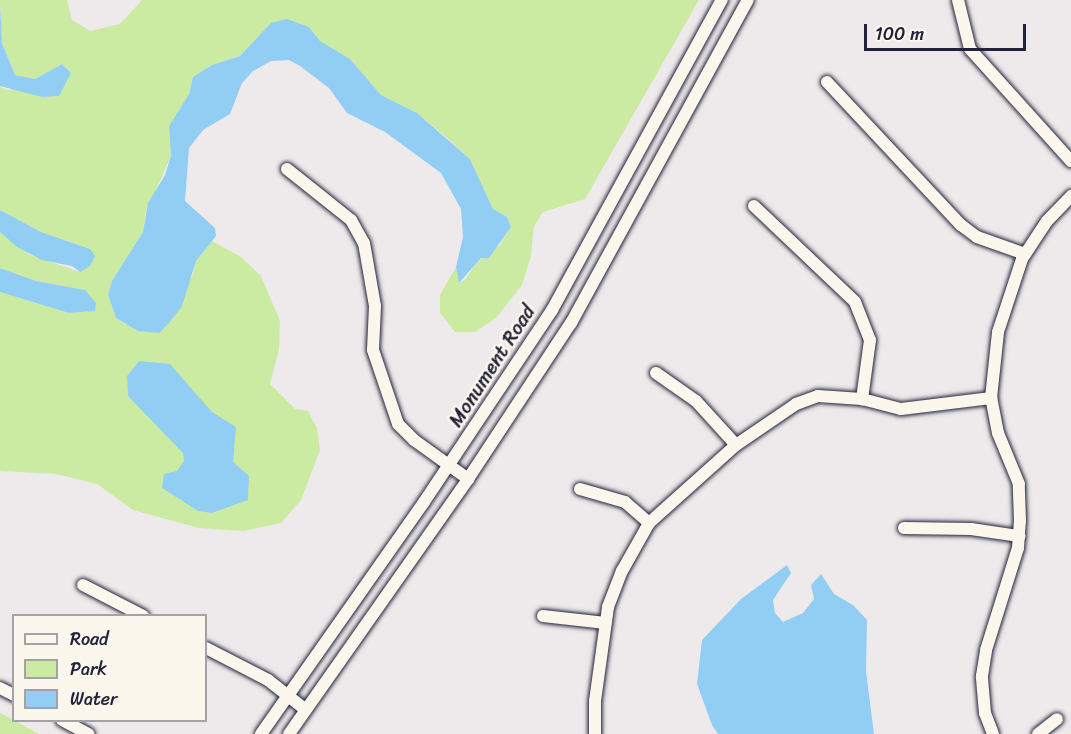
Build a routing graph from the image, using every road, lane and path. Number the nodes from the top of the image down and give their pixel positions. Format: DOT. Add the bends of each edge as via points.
graph roads {
  1 [pos="722,0"];
  2 [pos="748,0"];
  3 [pos="958,0"];
  4 [pos="827,82"];
  5 [pos="1071,161"];
  6 [pos="286,169"];
  7 [pos="1071,196"];
  8 [pos="754,206"];
  9 [pos="1025,254"];
  10 [pos="656,373"];
  11 [pos="991,398"];
  12 [pos="862,399"];
  13 [pos="736,445"];
  14 [pos="449,466"];
  15 [pos="468,479"];
  16 [pos="580,489"];
  17 [pos="649,523"];
  18 [pos="904,528"];
  19 [pos="1018,536"];
  20 [pos="83,585"];
  21 [pos="362,592"];
  22 [pos="381,606"];
  23 [pos="140,614"];
  24 [pos="543,616"];
  25 [pos="606,623"];
  26 [pos="207,649"];
  27 [pos="318,654"];
  28 [pos="336,668"];
  29 [pos="289,696"];
  30 [pos="306,710"];
  31 [pos="1057,718"];
  32 [pos="66,722"];
  33 [pos="88,734"];
  34 [pos="261,734"];
  35 [pos="289,734"];
  36 [pos="595,734"];
  37 [pos="993,734"];
  38 [pos="1038,734"];
  1 -- 14 [label="street, Monument Road" via="586,253"];
  2 -- 15 [label="street" via="606,264"];
  3 -- 5 [label="street" via="970,49"];
  4 -- 9 [label="street" via="961,225 977,237"];
  6 -- 14 [label="street" via="342,212 358,231 370,271 376,324 374,350 391,410 408,436"];
  7 -- 9 [label="street" via="1047,221"];
  8 -- 12 [label="street" via="855,302 870,340"];
  9 -- 11 [label="street" via="998,332"];
  10 -- 13 [label="street" via="696,400"];
  11 -- 12 [label="street" via="901,409"];
  11 -- 19 [label="street" via="998,433 1019,483"];
  12 -- 13 [label="street" via="818,396 796,404"];
  13 -- 17 [label="street"];
  14 -- 15 [label="street"];
  14 -- 21 [label="street, Monument Road"];
  15 -- 22 [label="street"];
  16 -- 17 [label="street" via="625,502"];
  17 -- 25 [label="street" via="622,571"];
  18 -- 19 [label="street" via="971,529"];
  19 -- 37 [label="street" via="982,676 985,713"];
  20 -- 23 [label="street"];
  21 -- 22 [label="street"];
  21 -- 27 [label="street, Monument Road"];
  22 -- 28 [label="street"];
  24 -- 25 [label="street"];
  25 -- 36 [label="street"];
  26 -- 29 [label="street" via="268,680"];
  27 -- 28 [label="street"];
  27 -- 29 [label="street, Monument Road"];
  28 -- 30 [label="street"];
  29 -- 30 [label="street"];
  29 -- 34 [label="street, Monument Road"];
  30 -- 35 [label="street"];
  31 -- 38 [label="street"];
  32 -- 33 [label="street"];
}
